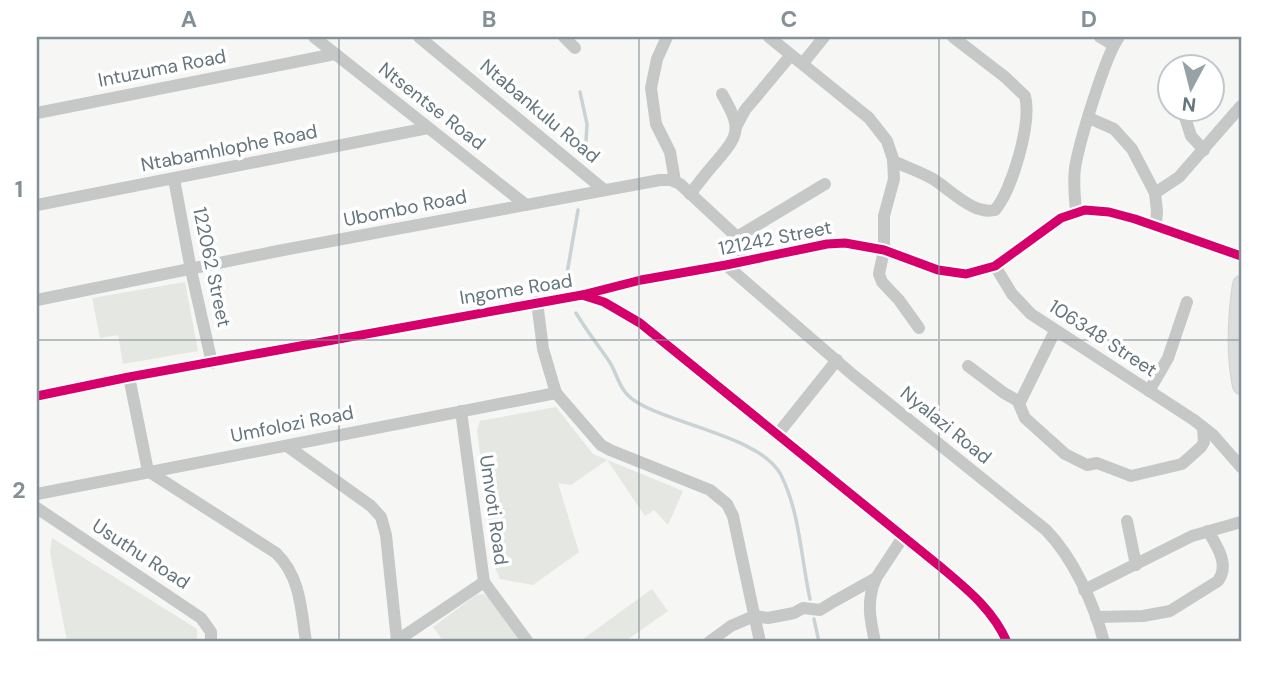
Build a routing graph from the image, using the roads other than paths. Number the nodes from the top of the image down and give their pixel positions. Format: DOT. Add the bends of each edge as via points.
graph roads {
  1 [pos="314,37"];
  2 [pos="419,37"];
  3 [pos="564,37"];
  4 [pos="667,37"];
  5 [pos="769,37"];
  6 [pos="824,37"];
  7 [pos="953,37"];
  8 [pos="1100,37"];
  9 [pos="1116,41"];
  10 [pos="575,48"];
  11 [pos="335,54"];
  12 [pos="791,55"];
  13 [pos="803,64"];
  14 [pos="722,94"];
  15 [pos="1241,106"];
  16 [pos="37,113"];
  17 [pos="1089,118"];
  18 [pos="1186,122"];
  19 [pos="736,127"];
  20 [pos="428,128"];
  21 [pos="1204,150"];
  22 [pos="893,162"];
  23 [pos="174,179"];
  24 [pos="675,181"];
  25 [pos="825,184"];
  26 [pos="603,189"];
  27 [pos="1155,193"];
  28 [pos="691,194"];
  29 [pos="37,205"];
  30 [pos="526,205"];
  31 [pos="1076,212"];
  32 [pos="1156,225"];
  33 [pos="737,237"];
  34 [pos="884,250"];
  35 [pos="1241,256"];
  36 [pos="744,261"];
  37 [pos="726,265"];
  38 [pos="995,266"];
  39 [pos="191,270"];
  40 [pos="1241,284"];
  41 [pos="619,286"];
  42 [pos="582,295"];
  43 [pos="37,300"];
  44 [pos="537,302"];
  45 [pos="1187,302"];
  46 [pos="617,309"];
  47 [pos="919,328"];
  48 [pos="1055,331"];
  49 [pos="837,360"];
  50 [pos="212,363"];
  51 [pos="968,366"];
  52 [pos="129,377"];
  53 [pos="1241,386"];
  54 [pos="1149,391"];
  55 [pos="556,393"];
  56 [pos="37,396"];
  57 [pos="1020,401"];
  58 [pos="461,411"];
  59 [pos="1203,428"];
  60 [pos="776,435"];
  61 [pos="287,446"];
  62 [pos="1241,467"];
  63 [pos="148,471"];
  64 [pos="37,494"];
  65 [pos="37,508"];
  66 [pos="1127,521"];
  67 [pos="1241,522"];
  68 [pos="1208,531"];
  69 [pos="903,537"];
  70 [pos="1136,565"];
  71 [pos="876,578"];
  72 [pos="484,582"];
  73 [pos="1084,590"];
  74 [pos="754,616"];
  75 [pos="1096,617"];
  76 [pos="211,642"];
  77 [pos="306,642"];
  78 [pos="396,642"];
  79 [pos="528,642"];
  80 [pos="709,642"];
  81 [pos="760,642"];
  82 [pos="875,642"];
  83 [pos="1007,642"];
  84 [pos="1104,642"];
  1 -- 11 [label="street, Ntsentse Road"];
  2 -- 26 [label="street, Ntabankulu Road"];
  3 -- 10 [label="street"];
  4 -- 24 [label="street" via="651,88 656,124 670,152"];
  5 -- 12 [label="street"];
  6 -- 13 [label="street"];
  7 -- 22 [label="street" via="1026,96 1023,142 1008,189 995,211 986,212 931,178"];
  8 -- 9 [label="street"];
  9 -- 17 [label="street"];
  11 -- 16 [label="street, Intuzuma Road"];
  11 -- 20 [label="street, Ntsentse Road"];
  12 -- 13 [label="street"];
  12 -- 19 [label="street"];
  13 -- 22 [label="street" via="877,126"];
  14 -- 19 [label="street"];
  15 -- 21 [label="street"];
  17 -- 27 [label="street" via="1114,129 1127,141"];
  17 -- 31 [label="street" via="1075,167"];
  18 -- 21 [label="street" via="1191,136"];
  19 -- 28 [label="street" via="734,140"];
  20 -- 23 [label="street, Ntabamhlophe Road"];
  20 -- 30 [label="street, Ntsentse Road"];
  21 -- 27 [label="street" via="1179,177"];
  22 -- 34 [label="street"];
  23 -- 29 [label="street, Ntabamhlophe Road"];
  23 -- 39 [label="street, 122062 Street"];
  24 -- 26 [label="street, Ubombo Road"];
  24 -- 28 [label="street"];
  25 -- 33 [label="street"];
  26 -- 30 [label="street, Ubombo Road"];
  27 -- 32 [label="street"];
  28 -- 33 [label="street"];
  30 -- 39 [label="street, Ubombo Road"];
  31 -- 32 [label="street, 121242 Street" via="1110,212"];
  31 -- 38 [label="street, 121242 Street"];
  32 -- 35 [label="street, 121242 Street"];
  33 -- 36 [label="street"];
  34 -- 36 [label="street, 121242 Street" via="827,244"];
  34 -- 38 [label="street, 121242 Street" via="954,274"];
  34 -- 47 [label="street" via="882,282"];
  36 -- 37 [label="street, 121242 Street"];
  37 -- 41 [label="street, 121242 Street"];
  37 -- 49 [label="street, Nyalazi Road"];
  38 -- 48 [label="street, 106348 Street" via="1016,299"];
  39 -- 43 [label="street, Ubombo Road"];
  39 -- 50 [label="street, 122062 Street"];
  40 -- 53 [label="main road" via="1236,333"];
  41 -- 42 [label="street, 121242 Street"];
  41 -- 46 [label="street" via="614,296"];
  42 -- 44 [label="street, Ingome Road"];
  42 -- 46 [label="street, Ingome Road"];
  44 -- 50 [label="street, Ingome Road"];
  44 -- 55 [label="street" via="543,349"];
  45 -- 54 [label="street" via="1168,358"];
  46 -- 60 [label="street, Ingome Road"];
  48 -- 54 [label="street, 106348 Street"];
  48 -- 57 [label="street"];
  49 -- 60 [label="street"];
  49 -- 73 [label="street, Nyalazi Road" via="1046,530"];
  50 -- 52 [label="street, Ingome Road"];
  51 -- 57 [label="street"];
  52 -- 56 [label="street, Ingome Road"];
  52 -- 63 [label="street"];
  54 -- 59 [label="street, 106348 Street"];
  55 -- 58 [label="street, Umfolozi Road"];
  55 -- 74 [label="street" via="601,445 710,490 727,504"];
  57 -- 59 [label="street" via="1025,418 1073,460 1131,476 1182,464 1201,447"];
  58 -- 61 [label="street, Umfolozi Road"];
  58 -- 72 [label="street, Umvoti Road"];
  59 -- 62 [label="street, 106348 Street"];
  60 -- 69 [label="street, Ingome Road"];
  61 -- 63 [label="street, Umfolozi Road"];
  61 -- 78 [label="street" via="381,517"];
  63 -- 64 [label="street, Umfolozi Road"];
  63 -- 77 [label="street" via="285,562 296,580"];
  65 -- 76 [label="street, Usuthu Road" via="201,618 211,632"];
  66 -- 70 [label="street"];
  67 -- 68 [label="street"];
  68 -- 70 [label="street"];
  68 -- 75 [label="street" via="1223,565 1218,581 1170,611"];
  69 -- 71 [label="street"];
  69 -- 83 [label="street, Ingome Road" via="983,604"];
  70 -- 73 [label="street"];
  71 -- 74 [label="street" via="820,610 803,608 768,618"];
  71 -- 82 [label="street" via="869,598"];
  72 -- 78 [label="street"];
  72 -- 79 [label="street, Umvoti Road"];
  73 -- 75 [label="street, Nyalazi Road"];
  74 -- 80 [label="street"];
  74 -- 81 [label="street"];
  75 -- 84 [label="street, Nyalazi Road"];
}
